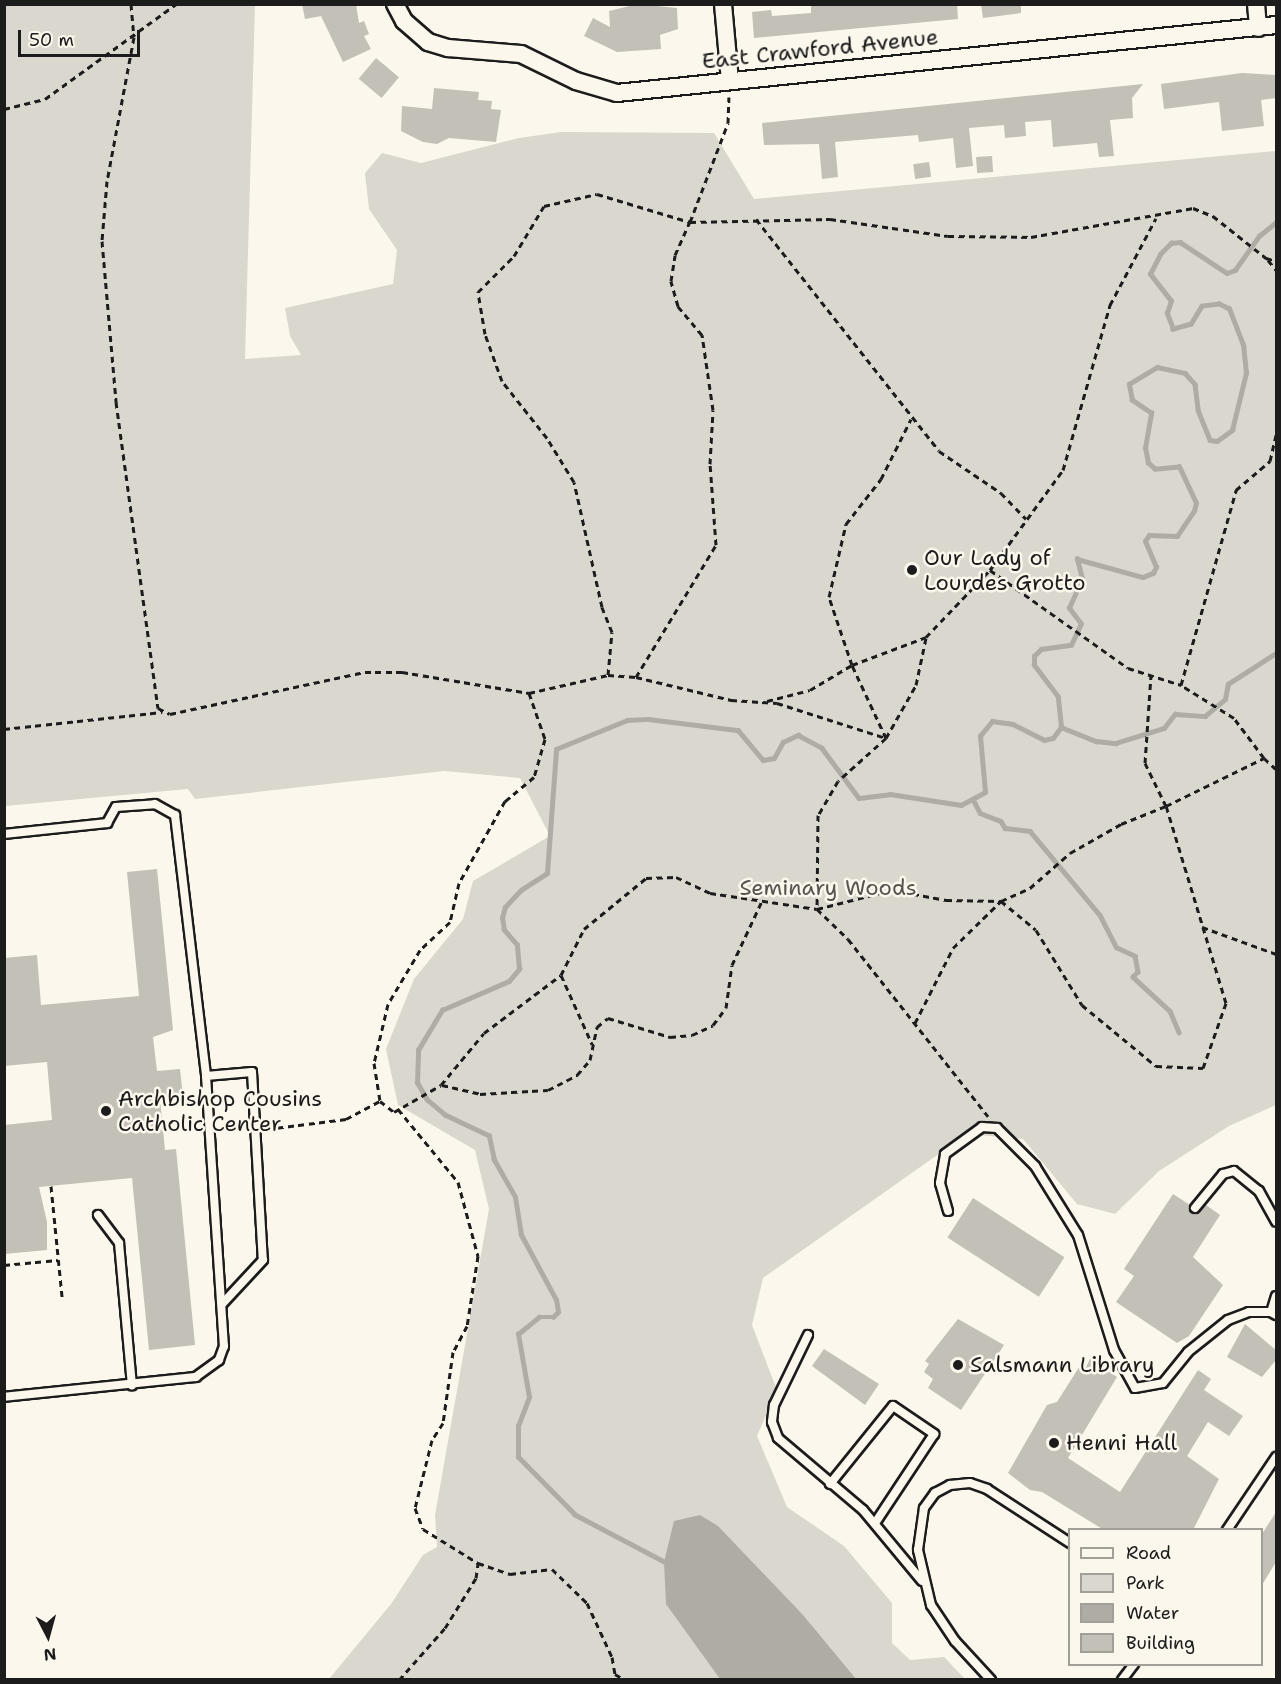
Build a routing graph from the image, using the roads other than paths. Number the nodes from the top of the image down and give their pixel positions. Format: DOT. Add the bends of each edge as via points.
graph roads {
  1 [pos="395,4"];
  2 [pos="723,4"];
  3 [pos="1256,4"];
  4 [pos="1276,26"];
  5 [pos="1258,28"];
  6 [pos="730,81"];
  7 [pos="4,834"];
  8 [pos="206,1076"];
  9 [pos="1195,1208"];
  10 [pos="948,1211"];
  11 [pos="98,1215"];
  12 [pos="1276,1222"];
  13 [pos="1276,1296"];
  14 [pos="223,1303"];
  15 [pos="1274,1314"];
  16 [pos="808,1335"];
  17 [pos="132,1385"];
  18 [pos="4,1397"];
  19 [pos="1276,1457"];
  20 [pos="830,1485"];
  21 [pos="875,1523"];
  22 [pos="1228,1528"];
  23 [pos="1068,1542"];
  24 [pos="924,1584"];
  25 [pos="1133,1666"];
  26 [pos="991,1680"];
  27 [pos="1122,1680"];
  1 -- 6 [label="street, East Crawford Avenue" via="404,21 428,42 448,48 521,54 607,92"];
  2 -- 6 [label="street"];
  3 -- 5 [label="street"];
  4 -- 5 [label="street, East Crawford Avenue"];
  5 -- 6 [label="street, East Crawford Avenue"];
  7 -- 8 [label="lane" via="107,823 116,807 155,804 175,815"];
  8 -- 14 [label="lane"];
  8 -- 14 [label="lane" via="252,1072 263,1260"];
  9 -- 12 [label="lane" via="1223,1174 1234,1171 1259,1191"];
  10 -- 15 [label="lane" via="940,1183 945,1154 982,1126 997,1128 1035,1166 1078,1235 1114,1350 1135,1388 1163,1383 1188,1352 1228,1320 1249,1312"];
  11 -- 17 [label="lane" via="119,1243"];
  13 -- 15 [label="lane"];
  14 -- 17 [label="lane" via="224,1346 210,1370 180,1381"];
  16 -- 20 [label="lane" via="781,1385 772,1422 788,1450"];
  17 -- 18 [label="lane"];
  19 -- 22 [label="lane"];
  20 -- 21 [label="lane"];
  20 -- 21 [label="lane" via="893,1406 934,1434"];
  21 -- 24 [label="lane"];
  23 -- 24 [label="lane" via="987,1489 970,1483 950,1485 935,1493 924,1508 919,1528"];
  24 -- 26 [label="lane" via="955,1641"];
  25 -- 27 [label="lane"];
}
